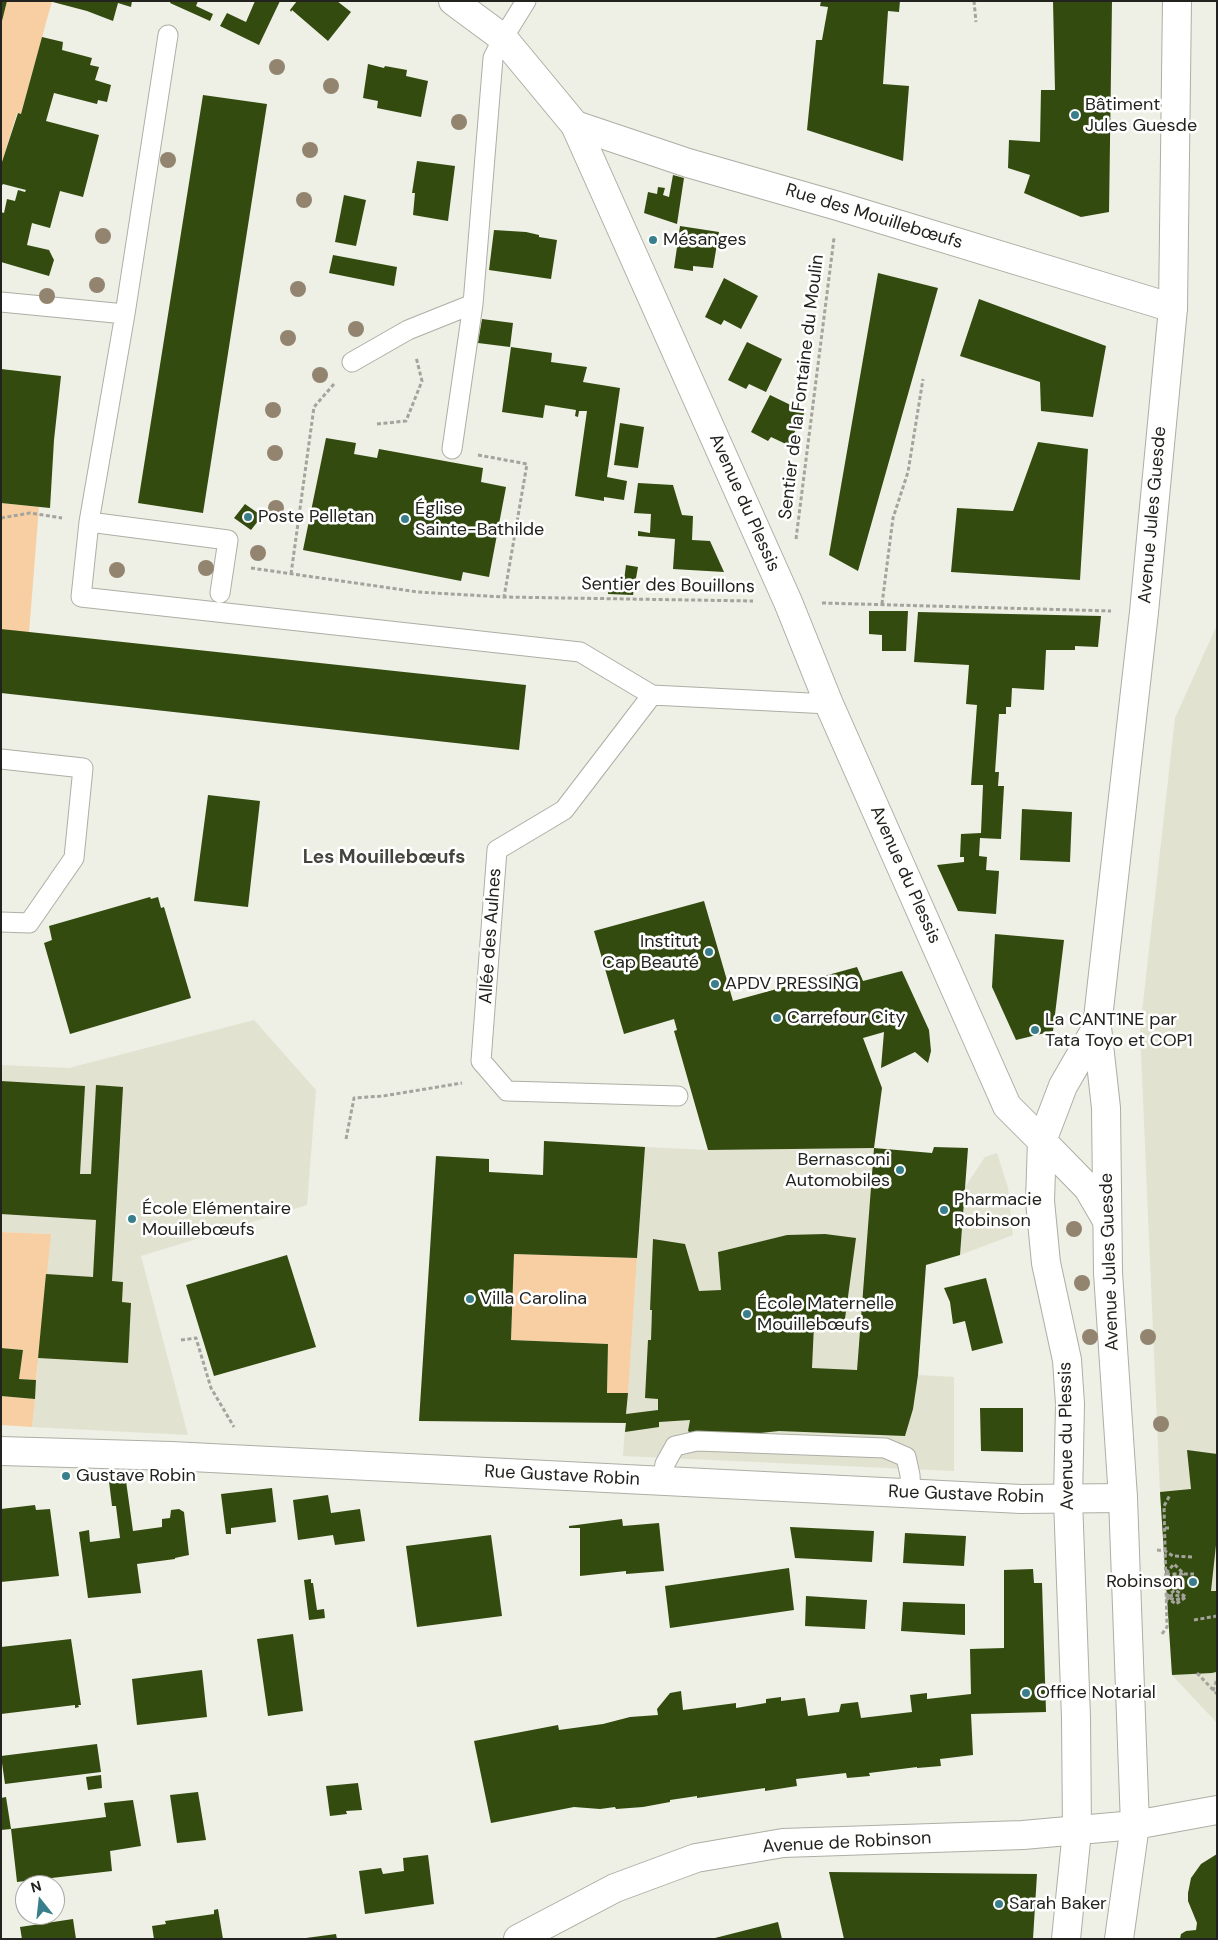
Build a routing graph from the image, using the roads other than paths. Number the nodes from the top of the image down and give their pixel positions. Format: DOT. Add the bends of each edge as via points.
graph roads {
  1 [pos="453,1"];
  2 [pos="526,1"];
  3 [pos="1177,1"];
  4 [pos="168,34"];
  5 [pos="503,38"];
  6 [pos="575,125"];
  7 [pos="1,302"];
  8 [pos="473,304"];
  9 [pos="1173,308"];
  10 [pos="125,314"];
  11 [pos="352,362"];
  12 [pos="452,449"];
  13 [pos="90,522"];
  14 [pos="220,593"];
  15 [pos="652,695"];
  16 [pos="829,704"];
  17 [pos="1,759"];
  18 [pos="1,922"];
  19 [pos="1097,1027"];
  20 [pos="678,1096"];
  21 [pos="1042,1141"];
  22 [pos="1107,1221"];
  23 [pos="1,1450"];
  24 [pos="662,1481"];
  25 [pos="911,1494"];
  26 [pos="1123,1498"];
  27 [pos="1068,1499"];
  28 [pos="1217,1810"];
  29 [pos="1135,1825"];
  30 [pos="1077,1831"];
  31 [pos="518,1939"];
  32 [pos="1066,1939"];
  33 [pos="1119,1939"];
  1 -- 5 [label="street, Avenue du Plessis"];
  2 -- 5 [label="lane"];
  3 -- 9 [label="street, Avenue Jules Guesde"];
  4 -- 10 [label="lane"];
  5 -- 6 [label="street, Avenue du Plessis"];
  5 -- 8 [label="lane" via="493,58"];
  6 -- 9 [label="street, Rue des Mouillebœufs" via="688,163"];
  6 -- 16 [label="street, Avenue du Plessis" via="788,602"];
  7 -- 10 [label="lane"];
  8 -- 11 [label="lane" via="408,330"];
  8 -- 12 [label="lane"];
  9 -- 19 [label="street, Avenue Jules Guesde" via="1144,612"];
  10 -- 13 [label="lane"];
  13 -- 14 [label="lane" via="228,540"];
  13 -- 15 [label="lane" via="81,597 580,652"];
  15 -- 16 [label="lane"];
  15 -- 20 [label="lane, Allée des Aulnes" via="564,810 497,850 481,1061 507,1091"];
  16 -- 21 [label="street, Avenue du Plessis" via="1007,1106"];
  17 -- 18 [label="lane" via="83,768 74,858 29,923"];
  19 -- 21 [label="street, Avenue Jules Guesde" via="1064,1086"];
  19 -- 22 [label="street, Avenue Jules Guesde" via="1106,1108"];
  21 -- 22 [label="street" via="1088,1188"];
  21 -- 27 [label="street, Avenue du Plessis" via="1040,1202 1046,1263 1067,1360 1070,1404"];
  22 -- 26 [label="street, Avenue Jules Guesde"];
  23 -- 24 [label="street, Rue Gustave Robin"];
  24 -- 25 [label="street, Rue Gustave Robin"];
  24 -- 25 [label="lane" via="665,1464 675,1446 697,1441 885,1448 906,1457"];
  25 -- 27 [label="street, Rue Gustave Robin"];
  26 -- 27 [label="street, Rue Gustave Robin"];
  26 -- 29 [label="street"];
  27 -- 30 [label="street, Avenue du Plessis"];
  28 -- 29 [label="street, Avenue de Robinson"];
  29 -- 30 [label="street, Avenue de Robinson"];
  29 -- 33 [label="street"];
  30 -- 31 [label="street, Avenue de Robinson" via="783,1843 696,1858 615,1888"];
  30 -- 32 [label="street, Avenue du Plessis"];
}
